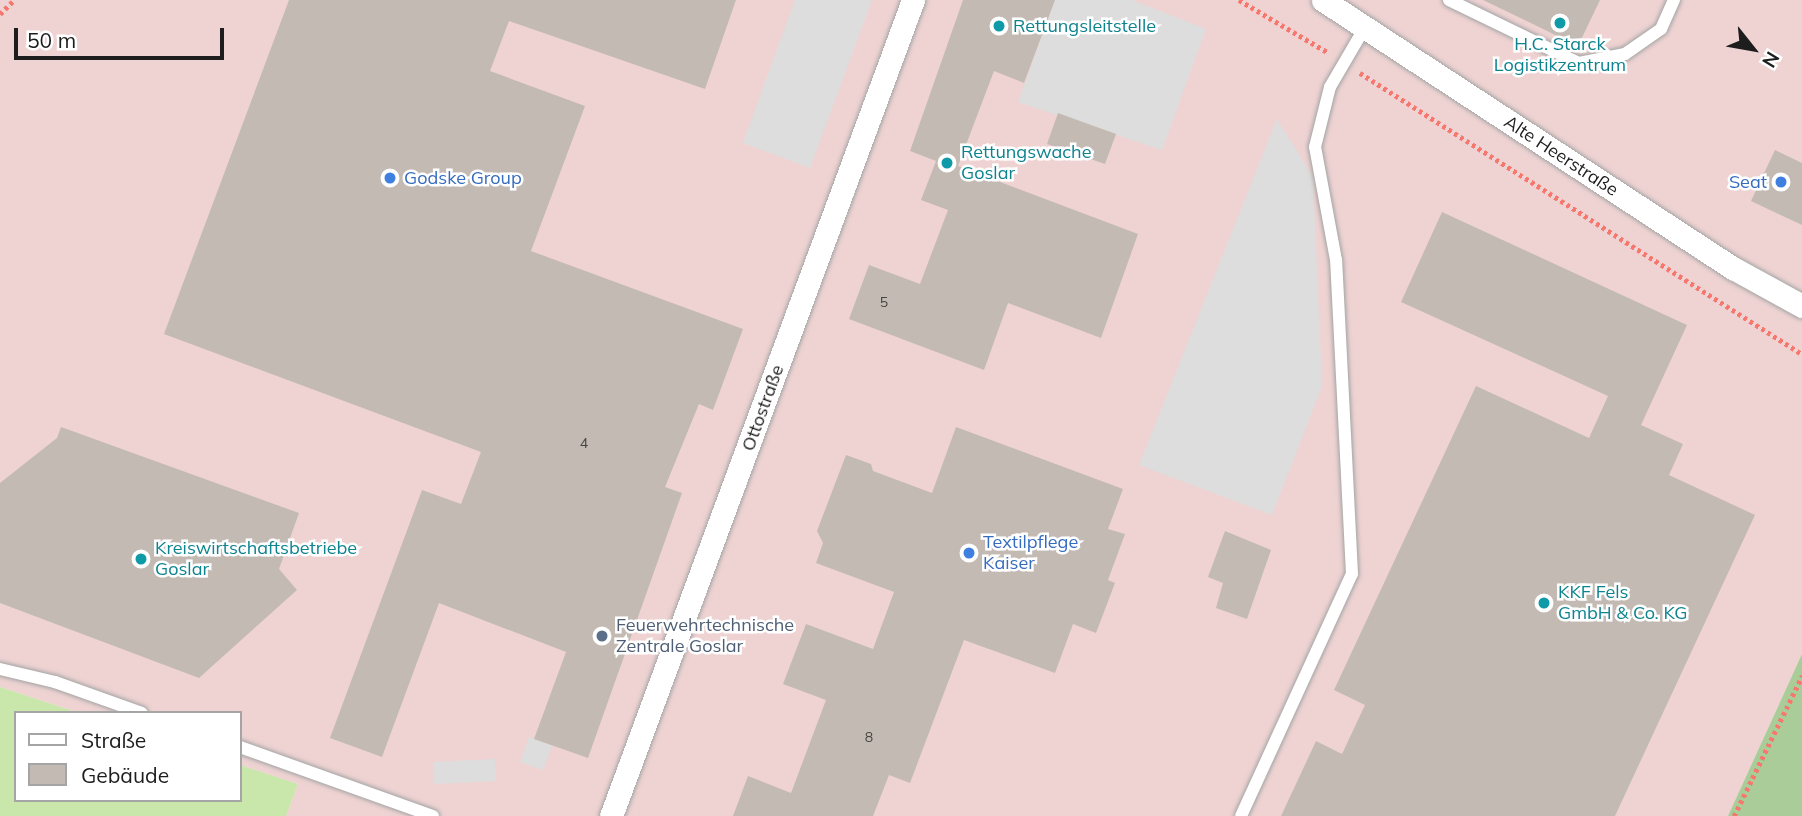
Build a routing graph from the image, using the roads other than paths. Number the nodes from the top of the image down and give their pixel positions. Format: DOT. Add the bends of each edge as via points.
graph roads {
  1 [pos="913,0"];
  2 [pos="1323,0"];
  3 [pos="1449,0"];
  4 [pos="1674,0"];
  5 [pos="1366,27"];
  6 [pos="1802,306"];
  7 [pos="0,669"];
  8 [pos="136,711"];
  9 [pos="242,748"];
  10 [pos="433,816"];
  11 [pos="611,816"];
  12 [pos="1241,816"];
  1 -- 11 [label="street, Ottostraße"];
  2 -- 5 [label="street, Alte Heerstraße"];
  3 -- 4 [label="lane" via="1579,62 1625,54 1661,29"];
  5 -- 6 [label="street, Alte Heerstraße" via="1733,268"];
  5 -- 12 [label="lane" via="1330,87 1315,147 1336,260 1352,574"];
  7 -- 8 [label="lane" via="55,682"];
  9 -- 10 [label="lane"];
}
